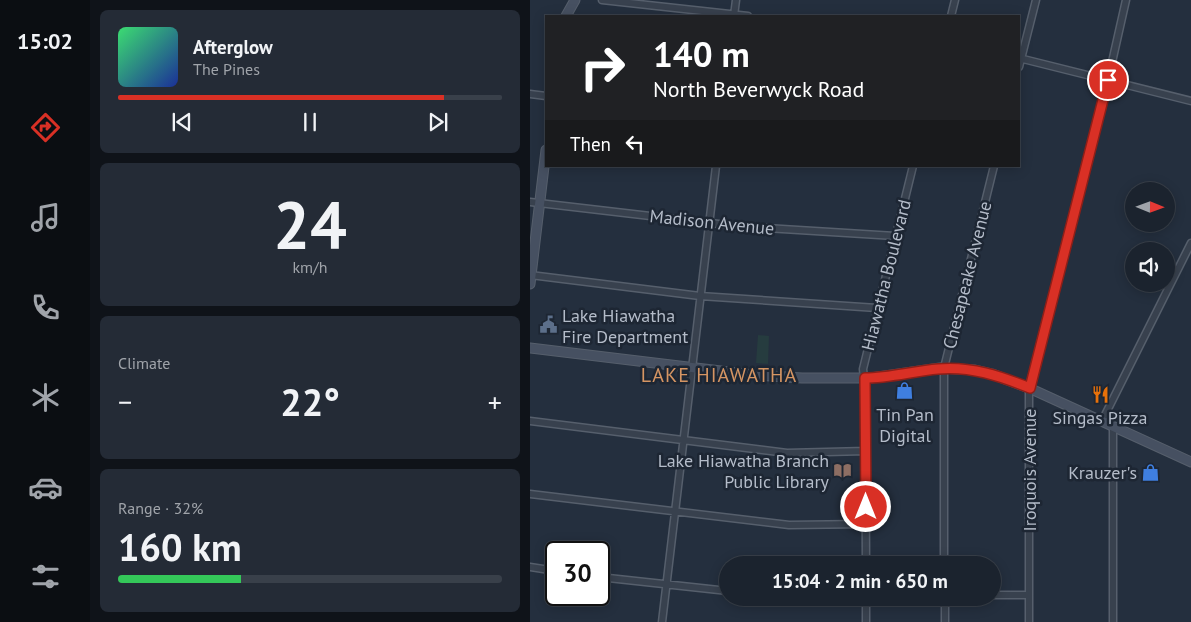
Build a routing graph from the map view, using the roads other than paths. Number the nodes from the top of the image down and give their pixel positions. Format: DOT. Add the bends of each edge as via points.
graph roads {
  1 [pos="575,0"];
  2 [pos="602,0"];
  3 [pos="736,0"];
  4 [pos="955,0"];
  5 [pos="1036,0"];
  6 [pos="1126,0"];
  7 [pos="567,15"];
  8 [pos="734,15"];
  9 [pos="951,15"];
  10 [pos="1020,59"];
  11 [pos="1108,80"];
  12 [pos="530,94"];
  13 [pos="545,96"];
  14 [pos="1191,100"];
  15 [pos="545,159"];
  16 [pos="716,167"];
  17 [pos="913,167"];
  18 [pos="994,167"];
  19 [pos="530,202"];
  20 [pos="540,204"];
  21 [pos="709,223"];
  22 [pos="896,236"];
  23 [pos="1191,243"];
  24 [pos="530,278"];
  25 [pos="700,296"];
  26 [pos="878,308"];
  27 [pos="530,348"];
  28 [pos="692,368"];
  29 [pos="944,368"];
  30 [pos="865,378"];
  31 [pos="1030,388"];
  32 [pos="530,421"];
  33 [pos="1102,421"];
  34 [pos="1112,426"];
  35 [pos="683,440"];
  36 [pos="866,451"];
  37 [pos="1191,462"];
  38 [pos="530,494"];
  39 [pos="674,512"];
  40 [pos="866,524"];
  41 [pos="866,556"];
  42 [pos="944,556"];
  43 [pos="530,567"];
  44 [pos="545,569"];
  45 [pos="610,578"];
  46 [pos="666,584"];
  47 [pos="719,589"];
  48 [pos="1001,595"];
  49 [pos="1030,595"];
  50 [pos="866,606"];
  51 [pos="945,606"];
  52 [pos="662,622"];
  53 [pos="866,622"];
  54 [pos="945,622"];
  55 [pos="1030,622"];
  56 [pos="1113,622"];
  1 -- 7 [label="street"];
  2 -- 8 [label="street"];
  3 -- 8 [label="street"];
  4 -- 9 [label="street"];
  5 -- 10 [label="street"];
  6 -- 11 [label="street, Iroquois Avenue"];
  10 -- 11 [label="street"];
  11 -- 14 [label="street"];
  11 -- 31 [label="street, Iroquois Avenue"];
  12 -- 13 [label="street"];
  15 -- 20 [label="street"];
  16 -- 21 [label="street"];
  17 -- 22 [label="street, Hiawatha Boulevard"];
  18 -- 29 [label="street, Chesapeake Avenue"];
  19 -- 20 [label="street, Madison Avenue"];
  20 -- 21 [label="street, Madison Avenue"];
  20 -- 24 [label="street"];
  21 -- 22 [label="street, Madison Avenue"];
  21 -- 25 [label="street"];
  22 -- 26 [label="street, Hiawatha Boulevard"];
  23 -- 33 [label="street"];
  24 -- 25 [label="street"];
  25 -- 26 [label="street"];
  25 -- 28 [label="street"];
  26 -- 30 [label="street, Hiawatha Boulevard" via="863,369"];
  27 -- 28 [label="street"];
  28 -- 30 [label="street" via="802,378"];
  28 -- 35 [label="street"];
  29 -- 30 [label="street"];
  29 -- 31 [label="street" via="992,374"];
  29 -- 42 [label="street, Chesapeake Avenue"];
  30 -- 36 [label="street, Hiawatha Boulevard"];
  31 -- 33 [label="street"];
  31 -- 49 [label="street, Iroquois Avenue"];
  32 -- 35 [label="street"];
  33 -- 34 [label="street"];
  34 -- 37 [label="street"];
  34 -- 56 [label="street"];
  35 -- 36 [label="street" via="787,453"];
  35 -- 39 [label="street"];
  36 -- 40 [label="street, Hiawatha Boulevard"];
  38 -- 39 [label="street"];
  39 -- 40 [label="street" via="789,525"];
  39 -- 46 [label="street"];
  40 -- 41 [label="street, Hiawatha Boulevard"];
  43 -- 44 [label="street"];
  45 -- 46 [label="street"];
  46 -- 47 [label="street"];
  46 -- 52 [label="street"];
  48 -- 49 [label="street"];
  49 -- 55 [label="street, Iroquois Avenue"];
  50 -- 53 [label="street"];
  51 -- 54 [label="street"];
}
